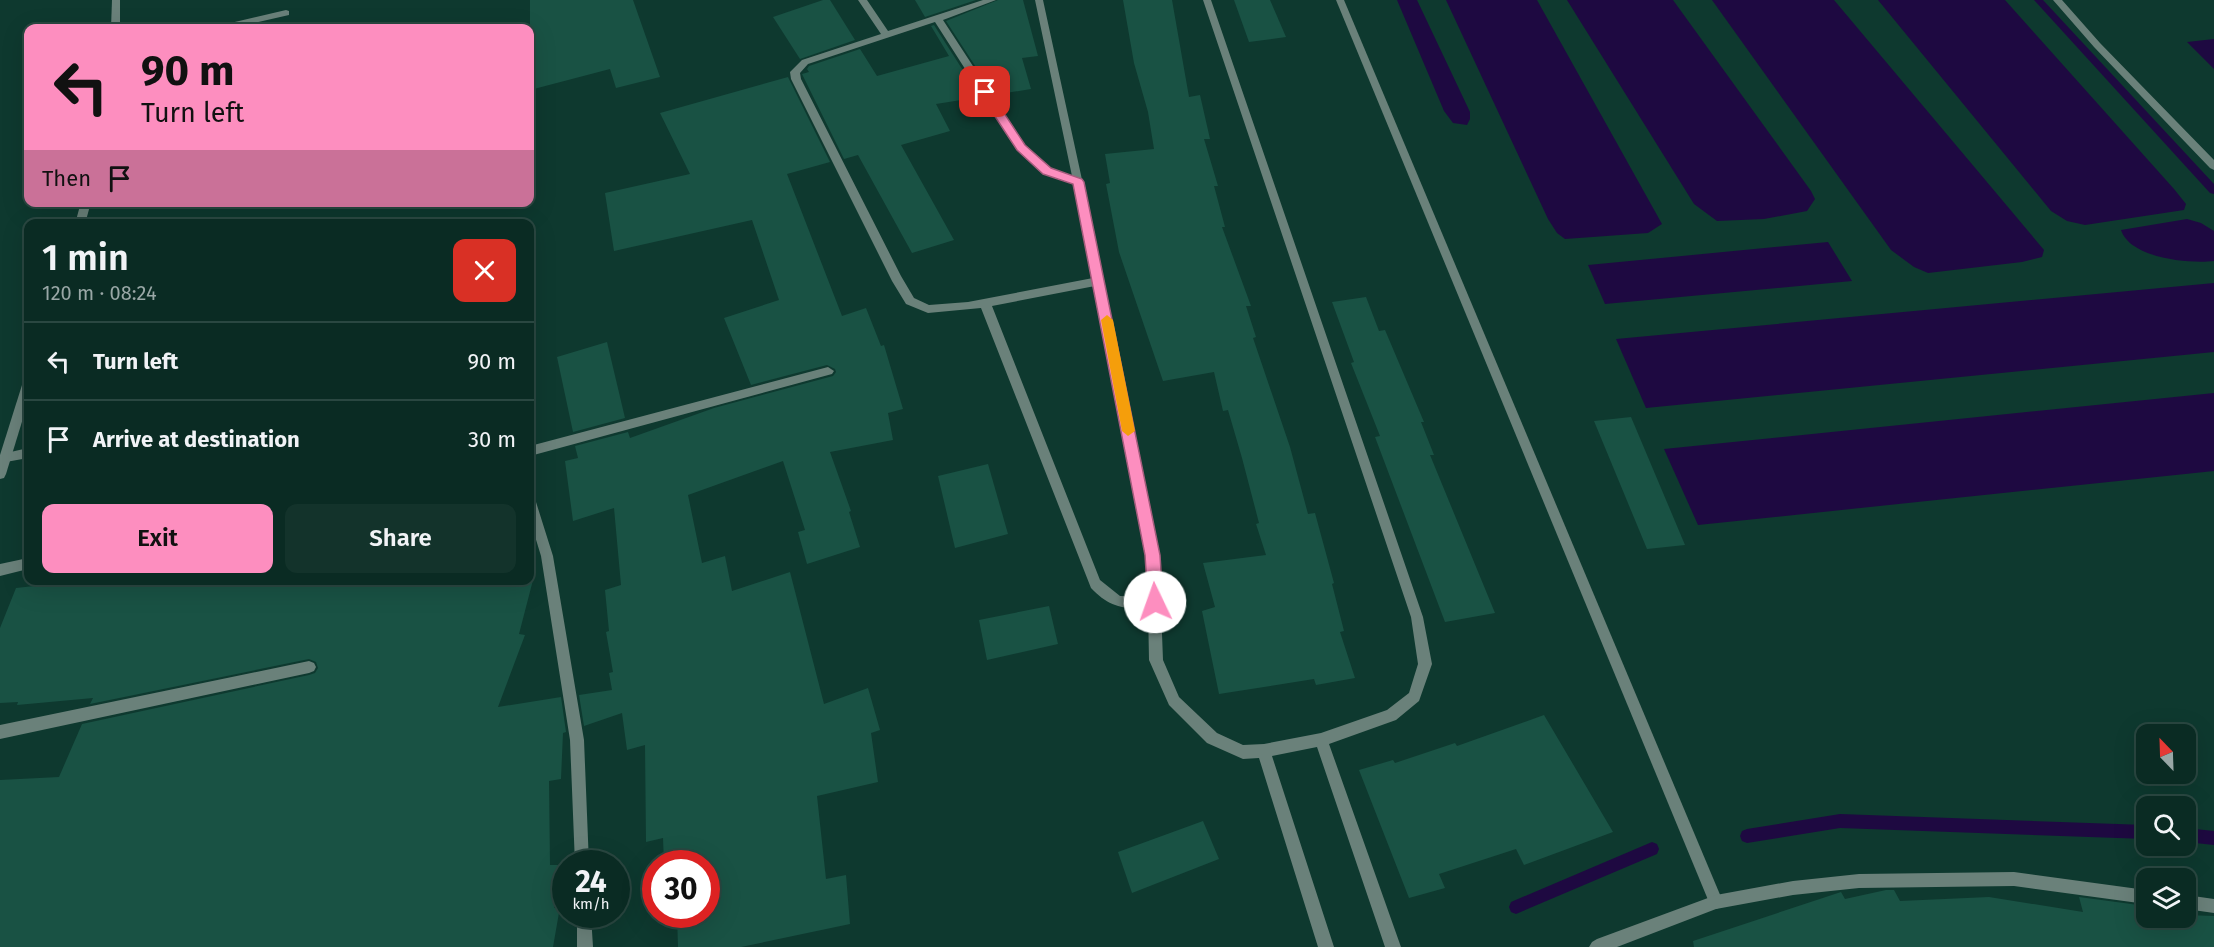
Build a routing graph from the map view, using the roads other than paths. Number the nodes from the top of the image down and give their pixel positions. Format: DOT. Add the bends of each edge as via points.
graph roads {
  1 [pos="116,0"];
  2 [pos="862,0"];
  3 [pos="992,0"];
  4 [pos="1039,0"];
  5 [pos="1206,0"];
  6 [pos="1340,0"];
  7 [pos="2057,0"];
  8 [pos="286,13"];
  9 [pos="937,18"];
  10 [pos="116,24"];
  11 [pos="239,24"];
  12 [pos="886,35"];
  13 [pos="2214,166"];
  14 [pos="1078,182"];
  15 [pos="1099,281"];
  16 [pos="985,303"];
  17 [pos="828,371"];
  18 [pos="24,398"];
  19 [pos="534,450"];
  20 [pos="24,454"];
  21 [pos="6,457"];
  22 [pos="0,474"];
  23 [pos="534,515"];
  24 [pos="24,565"];
  25 [pos="0,570"];
  26 [pos="1155,602"];
  27 [pos="309,667"];
  28 [pos="0,732"];
  29 [pos="1321,740"];
  30 [pos="1264,752"];
  31 [pos="581,850"];
  32 [pos="2136,896"];
  33 [pos="1716,902"];
  34 [pos="2196,903"];
  35 [pos="2214,906"];
  36 [pos="584,928"];
  37 [pos="585,947"];
  38 [pos="1326,947"];
  39 [pos="1392,947"];
  40 [pos="1598,947"];
  1 -- 10 [label="street"];
  2 -- 12 [label="street"];
  3 -- 9 [label="street"];
  4 -- 14 [label="street"];
  5 -- 29 [label="street" via="1417,617 1425,664 1414,697 1391,715"];
  6 -- 33 [label="street"];
  7 -- 13 [label="street"];
  8 -- 11 [label="street"];
  9 -- 12 [label="street"];
  9 -- 14 [label="street" via="1021,148 1047,171"];
  12 -- 16 [label="street" via="805,62 795,72 796,79 910,301 928,309"];
  14 -- 15 [label="street"];
  15 -- 16 [label="street"];
  15 -- 26 [label="street" via="1153,555"];
  16 -- 26 [label="street" via="1095,584 1110,600 1124,604"];
  17 -- 19 [label="street"];
  18 -- 21 [label="street"];
  20 -- 21 [label="street"];
  21 -- 22 [label="street"];
  23 -- 31 [label="street" via="547,556 577,740"];
  24 -- 25 [label="street"];
  26 -- 30 [label="street" via="1156,660 1174,701 1212,738 1243,752"];
  27 -- 28 [label="street"];
  29 -- 30 [label="street"];
  29 -- 39 [label="street"];
  30 -- 38 [label="street"];
  32 -- 33 [label="street" via="2014,879 1859,881"];
  33 -- 40 [label="street"];
  34 -- 35 [label="street"];
  36 -- 37 [label="street"];
}
